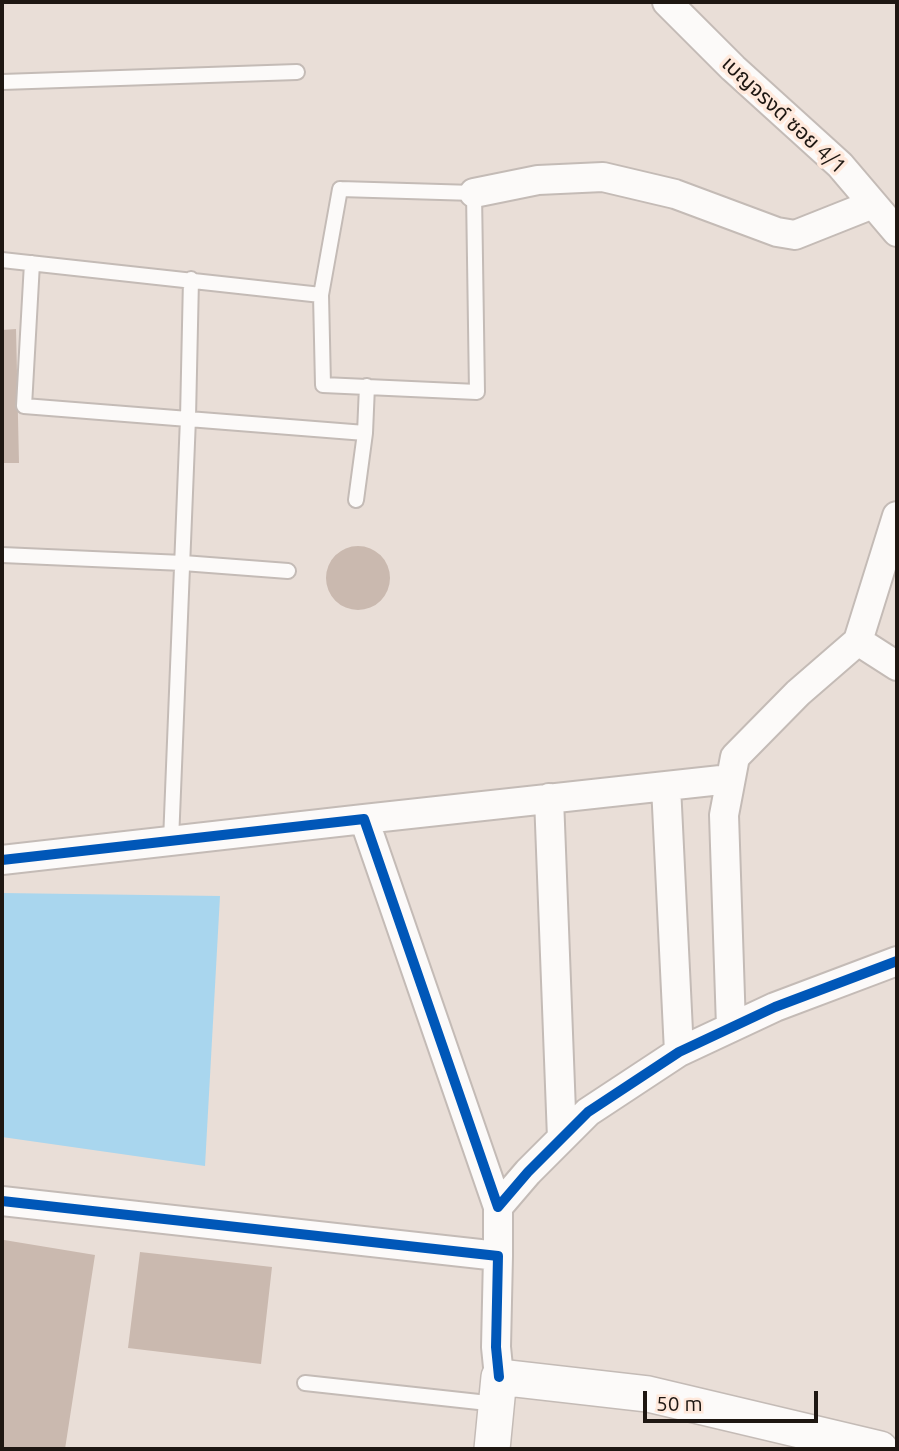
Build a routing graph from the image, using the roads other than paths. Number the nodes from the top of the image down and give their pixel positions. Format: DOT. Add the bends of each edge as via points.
graph roads {
  1 [pos="667,2"];
  2 [pos="297,72"];
  3 [pos="2,82"];
  4 [pos="474,193"];
  5 [pos="873,204"];
  6 [pos="897,232"];
  7 [pos="2,260"];
  8 [pos="32,263"];
  9 [pos="191,279"];
  10 [pos="321,295"];
  11 [pos="367,386"];
  12 [pos="188,418"];
  13 [pos="365,433"];
  14 [pos="356,500"];
  15 [pos="897,516"];
  16 [pos="2,555"];
  17 [pos="183,563"];
  18 [pos="288,571"];
  19 [pos="859,641"];
  20 [pos="897,666"];
  21 [pos="730,779"];
  22 [pos="666,786"];
  23 [pos="549,798"];
  24 [pos="364,819"];
  25 [pos="171,841"];
  26 [pos="2,860"];
  27 [pos="897,961"];
  28 [pos="732,1027"];
  29 [pos="679,1052"];
  30 [pos="562,1138"];
  31 [pos="2,1201"];
  32 [pos="498,1207"];
  33 [pos="498,1256"];
  34 [pos="304,1382"];
  35 [pos="498,1390"];
  36 [pos="492,1449"];
  37 [pos="880,1449"];
  1 -- 5 [label="street, เบญจรงด์ ซอย 4/1" via="840,165"];
  2 -- 3 [label="lane"];
  4 -- 5 [label="street" via="538,180 603,177 675,194 795,235"];
  4 -- 10 [label="lane" via="340,189"];
  4 -- 11 [label="lane" via="477,392"];
  5 -- 6 [label="street, เบญจรงด์ ซอย 4/1"];
  7 -- 8 [label="lane"];
  8 -- 9 [label="lane"];
  8 -- 12 [label="lane" via="24,406"];
  9 -- 10 [label="lane"];
  9 -- 12 [label="lane"];
  10 -- 11 [label="lane" via="323,385"];
  11 -- 13 [label="lane"];
  12 -- 13 [label="lane"];
  12 -- 17 [label="lane"];
  13 -- 14 [label="lane"];
  15 -- 19 [label="street"];
  16 -- 17 [label="lane"];
  17 -- 18 [label="lane"];
  17 -- 25 [label="lane"];
  19 -- 20 [label="street"];
  19 -- 21 [label="street" via="735,757"];
  21 -- 22 [label="street"];
  21 -- 28 [label="street" via="724,815"];
  22 -- 23 [label="street"];
  22 -- 29 [label="street"];
  23 -- 24 [label="street"];
  23 -- 30 [label="street"];
  24 -- 25 [label="street"];
  24 -- 32 [label="street"];
  25 -- 26 [label="street"];
  27 -- 28 [label="street"];
  28 -- 29 [label="street"];
  29 -- 30 [label="street" via="588,1112"];
  30 -- 32 [label="street"];
  31 -- 33 [label="street"];
  32 -- 33 [label="street"];
  33 -- 35 [label="street"];
  34 -- 35 [label="lane"];
  35 -- 36 [label="street"];
  35 -- 37 [label="street" via="648,1394"];
}
